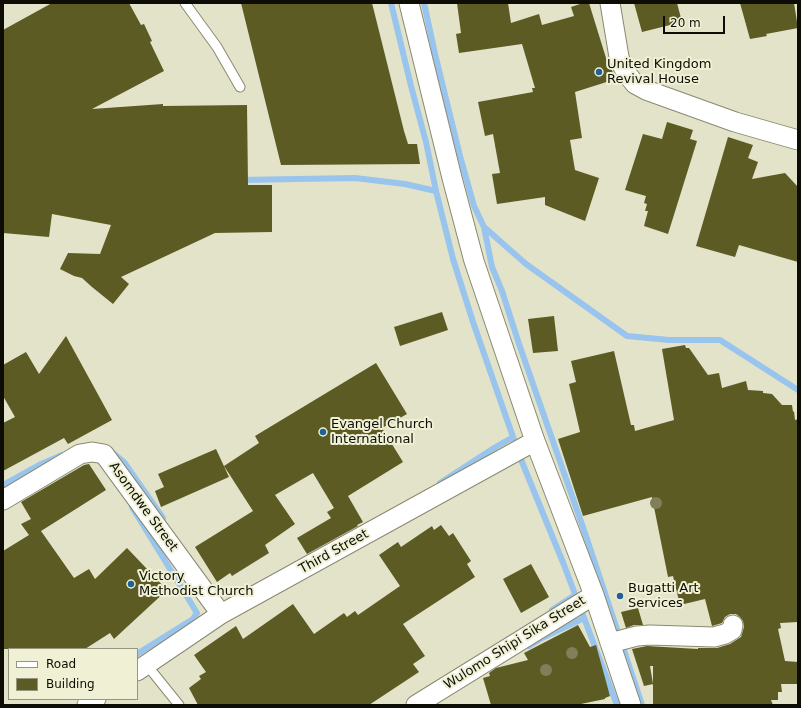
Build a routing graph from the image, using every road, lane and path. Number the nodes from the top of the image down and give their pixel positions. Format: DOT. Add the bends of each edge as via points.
graph roads {
  1 [pos="184,3"];
  2 [pos="409,3"];
  3 [pos="610,3"];
  4 [pos="240,87"];
  5 [pos="798,140"];
  6 [pos="535,441"];
  7 [pos="3,500"];
  8 [pos="594,594"];
  9 [pos="221,614"];
  10 [pos="733,625"];
  11 [pos="610,643"];
  12 [pos="142,668"];
  13 [pos="179,705"];
  14 [pos="416,705"];
  15 [pos="631,705"];
  1 -- 4 [label="lane" via="217,47"];
  2 -- 6 [label="street" via="474,261"];
  3 -- 5 [label="street" via="619,57 635,84 735,122"];
  6 -- 8 [label="street"];
  6 -- 9 [label="street, Third Street"];
  7 -- 9 [label="street, Asomdwe Street" via="80,454 104,454"];
  8 -- 11 [label="street"];
  8 -- 14 [label="street, Wulomo Shipi Sika Street"];
  9 -- 12 [label="street, Third Street"];
  10 -- 11 [label="street" via="732,630 714,637 650,635"];
  11 -- 15 [label="street"];
  12 -- 13 [label="lane"];
}
